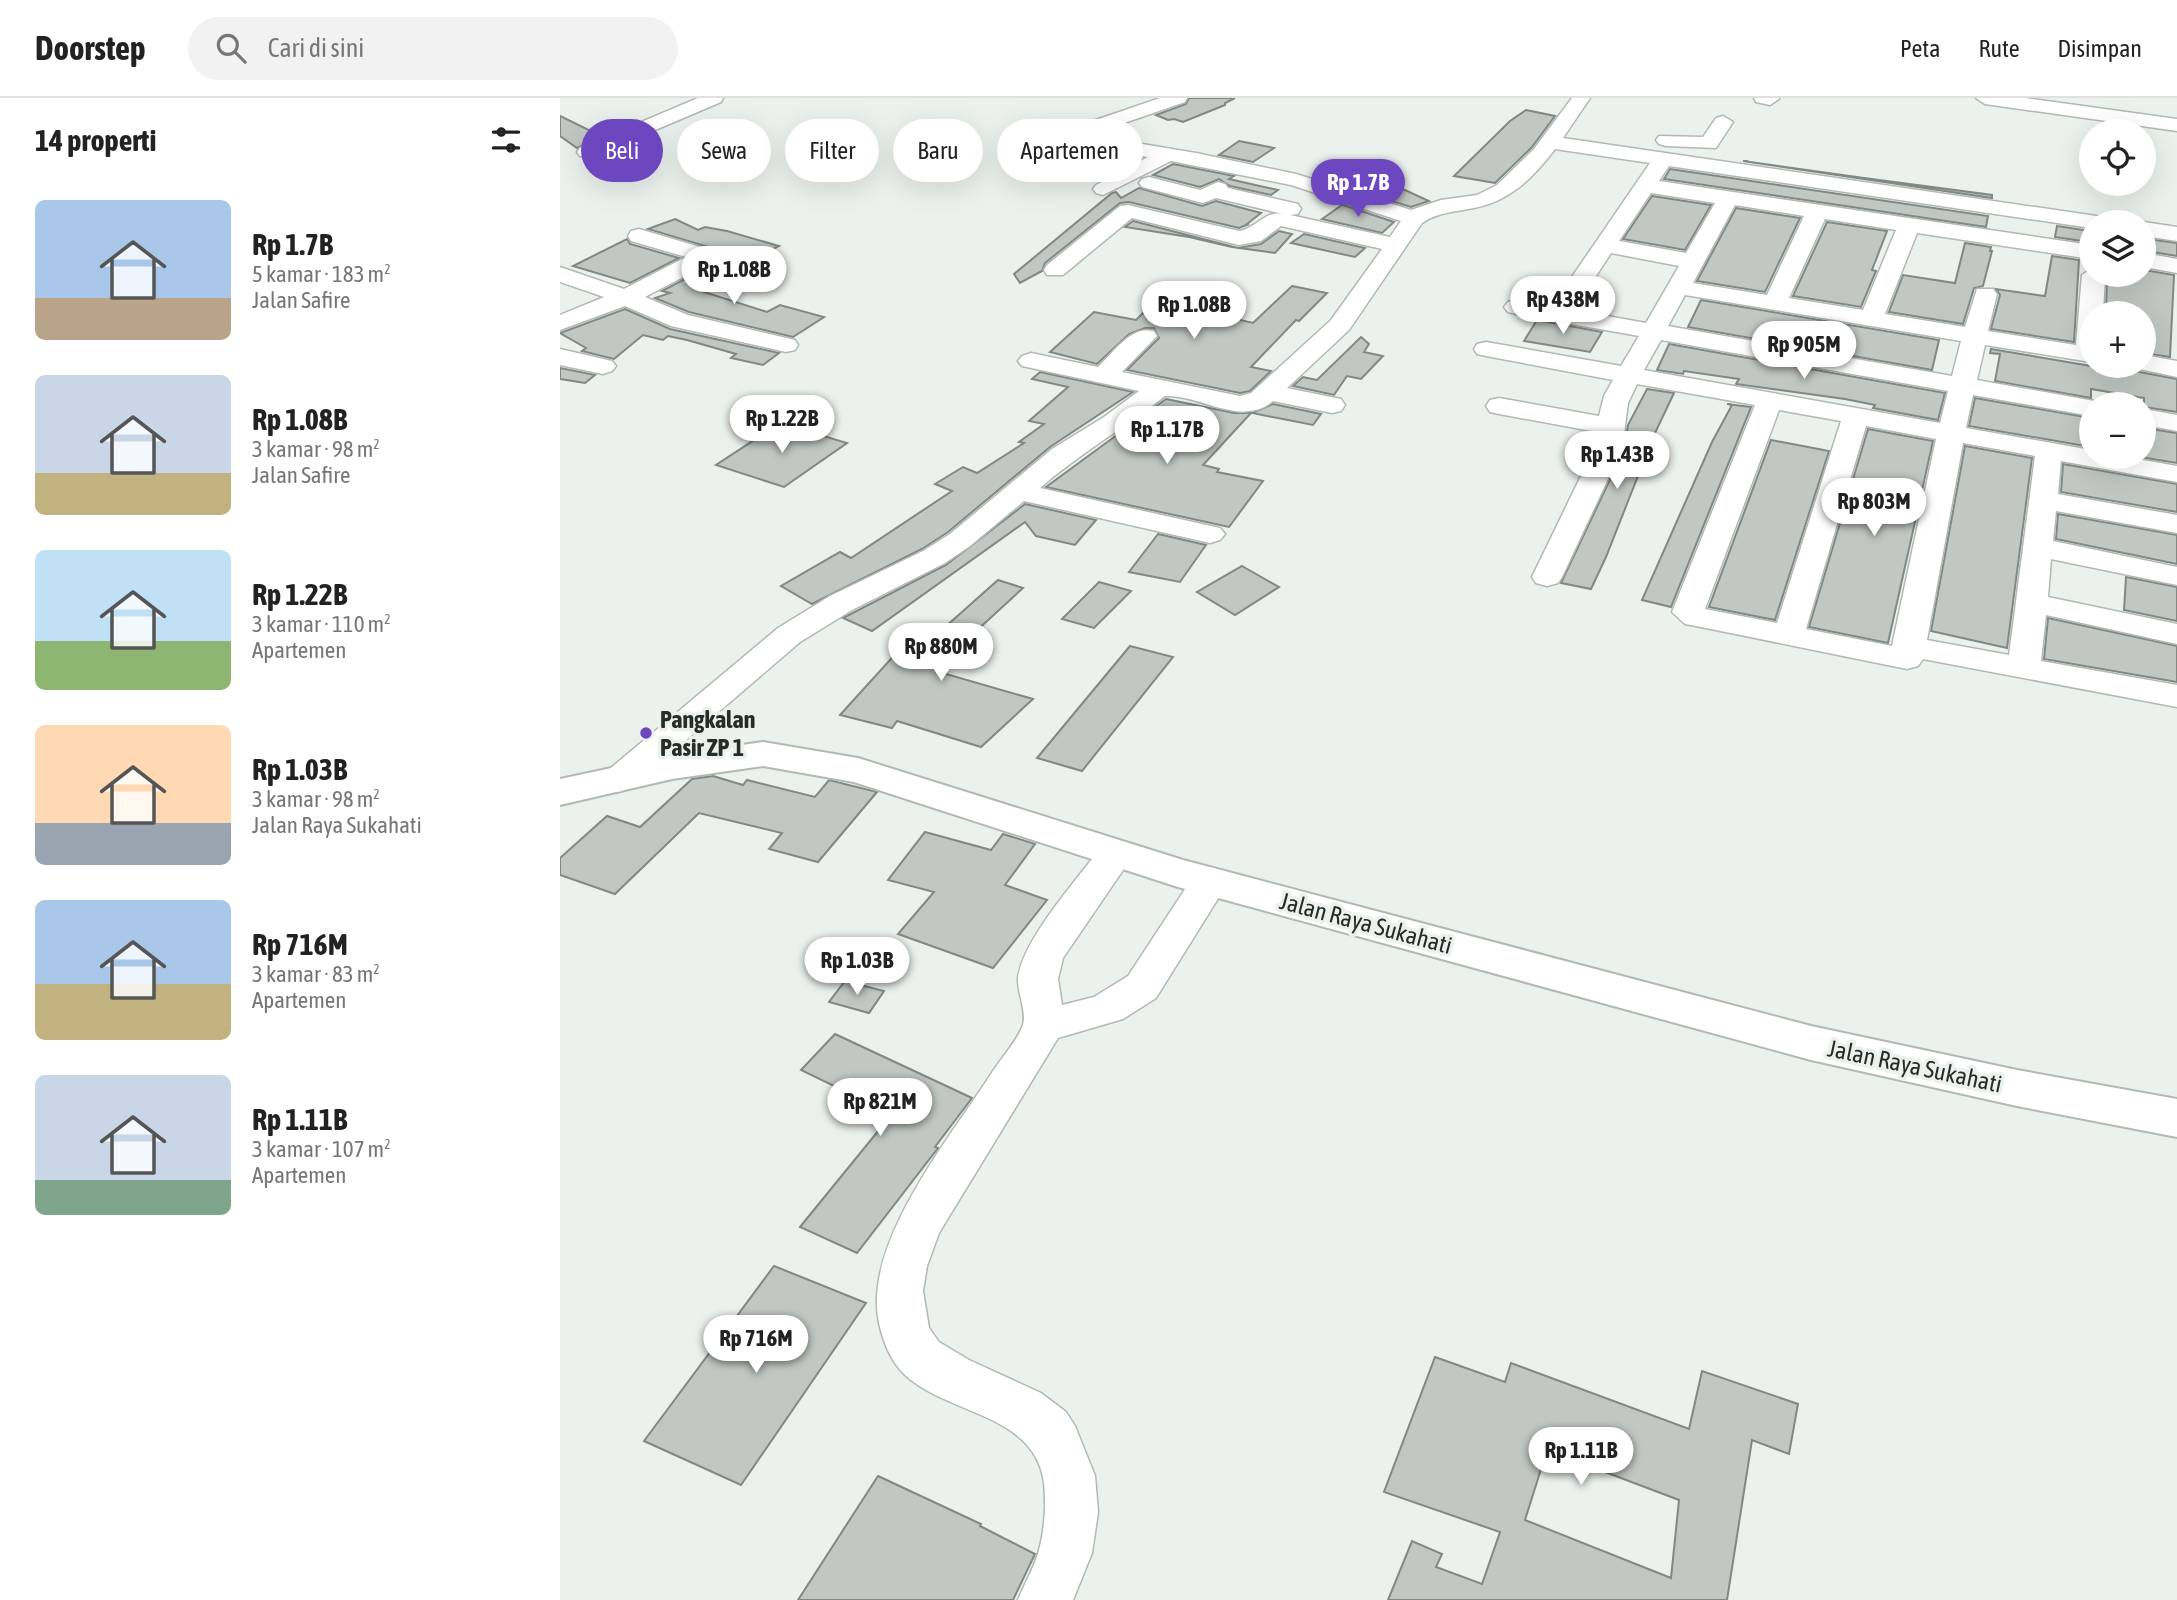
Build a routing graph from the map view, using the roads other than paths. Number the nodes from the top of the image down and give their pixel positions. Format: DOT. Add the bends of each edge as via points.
graph roads {
  1 [pos="714,98"];
  2 [pos="1178,98"];
  3 [pos="1581,98"];
  4 [pos="1763,98"];
  5 [pos="1986,98"];
  6 [pos="1770,99"];
  7 [pos="1111,119"];
  8 [pos="663,120"];
  9 [pos="1723,122"];
  10 [pos="2177,125"];
  11 [pos="1549,142"];
  12 [pos="1143,151"];
  13 [pos="1620,153"];
  14 [pos="1167,155"];
  15 [pos="1663,160"];
  16 [pos="1149,183"];
  17 [pos="1647,186"];
  18 [pos="1103,189"];
  19 [pos="1314,191"];
  20 [pos="1728,199"];
  21 [pos="2005,210"];
  22 [pos="1817,212"];
  23 [pos="1283,214"];
  24 [pos="1414,218"];
  25 [pos="2079,220"];
  26 [pos="1909,225"];
  27 [pos="639,236"];
  28 [pos="1396,245"];
  29 [pos="1607,246"];
  30 [pos="1999,248"];
  31 [pos="2079,251"];
  32 [pos="704,257"];
  33 [pos="1692,261"];
  34 [pos="2156,262"];
  35 [pos="2177,265"];
  36 [pos="743,267"];
  37 [pos="1055,270"];
  38 [pos="560,274"];
  39 [pos="1677,287"];
  40 [pos="1985,294"];
  41 [pos="626,297"];
  42 [pos="1775,303"];
  43 [pos="1516,307"];
  44 [pos="1559,314"];
  45 [pos="578,317"];
  46 [pos="1871,319"];
  47 [pos="1654,331"];
  48 [pos="1146,336"];
  49 [pos="1975,336"];
  50 [pos="786,345"];
  51 [pos="1486,349"];
  52 [pos="2079,353"];
  53 [pos="560,357"];
  54 [pos="1031,361"];
  55 [pos="2156,365"];
  56 [pos="603,366"];
  57 [pos="2177,369"];
  58 [pos="1629,374"];
  59 [pos="1105,375"];
  60 [pos="1964,385"];
  61 [pos="1162,388"];
  62 [pos="1268,392"];
  63 [pos="1770,400"];
  64 [pos="1332,405"];
  65 [pos="1499,406"];
  66 [pos="2079,406"];
  67 [pos="1856,416"];
  68 [pos="2156,419"];
  69 [pos="2177,423"];
  70 [pos="1611,426"];
  71 [pos="1951,433"];
  72 [pos="2049,450"];
  73 [pos="2177,474"];
  74 [pos="1017,491"];
  75 [pos="2045,499"];
  76 [pos="2177,524"];
  77 [pos="1210,534"];
  78 [pos="2037,547"];
  79 [pos="2177,576"];
  80 [pos="1546,577"];
  81 [pos="2032,603"];
  82 [pos="1789,634"];
  83 [pos="2177,634"];
  84 [pos="1908,646"];
  85 [pos="2024,668"];
  86 [pos="2177,696"];
  87 [pos="618,780"];
  88 [pos="560,792"];
  89 [pos="1116,854"];
  90 [pos="1210,881"];
  91 [pos="1044,1026"];
  92 [pos="2177,1118"];
  93 [pos="1045,1600"];
  1 -- 8 [label="street"];
  2 -- 7 [label="street"];
  3 -- 11 [label="street"];
  4 -- 6 [label="street"];
  5 -- 10 [label="street"];
  9 -- 13 [label="street" via="1709,144 1637,137"];
  11 -- 13 [label="street"];
  11 -- 24 [label="street" via="1504,191 1422,211"];
  12 -- 14 [label="street"];
  13 -- 15 [label="street"];
  14 -- 18 [label="street"];
  14 -- 24 [label="street" via="1296,180"];
  15 -- 17 [label="street"];
  15 -- 21 [label="street"];
  16 -- 23 [label="street" via="1203,197 1215,189"];
  17 -- 20 [label="street"];
  17 -- 29 [label="street"];
  19 -- 23 [label="street"];
  20 -- 22 [label="street"];
  20 -- 33 [label="street"];
  21 -- 25 [label="street"];
  21 -- 30 [label="street"];
  22 -- 26 [label="street"];
  22 -- 42 [label="street"];
  23 -- 28 [label="street"];
  23 -- 37 [label="street" via="1253,236 1239,238 1128,211"];
  24 -- 28 [label="street"];
  26 -- 30 [label="street"];
  26 -- 46 [label="street"];
  27 -- 32 [label="street"];
  28 -- 62 [label="street" via="1340,325"];
  29 -- 33 [label="street"];
  29 -- 44 [label="street"];
  30 -- 31 [label="street"];
  32 -- 36 [label="street"];
  32 -- 41 [label="street"];
  33 -- 39 [label="street"];
  34 -- 35 [label="street"];
  38 -- 41 [label="street"];
  39 -- 42 [label="street"];
  39 -- 47 [label="street"];
  40 -- 49 [label="street"];
  41 -- 45 [label="street"];
  41 -- 50 [label="street" via="680,321"];
  42 -- 46 [label="street"];
  43 -- 44 [label="street"];
  44 -- 47 [label="street"];
  46 -- 49 [label="street"];
  47 -- 58 [label="street"];
  47 -- 60 [label="street"];
  48 -- 59 [label="street"];
  49 -- 52 [label="street"];
  49 -- 60 [label="street"];
  51 -- 58 [label="street"];
  53 -- 56 [label="street"];
  54 -- 59 [label="street"];
  55 -- 57 [label="street"];
  58 -- 63 [label="street"];
  58 -- 70 [label="street" via="1613,405"];
  59 -- 61 [label="street"];
  60 -- 66 [label="street"];
  60 -- 71 [label="street"];
  61 -- 62 [label="street" via="1240,404 1255,402"];
  61 -- 74 [label="street"];
  62 -- 64 [label="street"];
  63 -- 67 [label="street"];
  63 -- 82 [label="street" via="1688,612"];
  65 -- 70 [label="street"];
  67 -- 71 [label="street"];
  67 -- 82 [label="street"];
  68 -- 69 [label="street"];
  70 -- 80 [label="street" via="1608,449"];
  71 -- 72 [label="street"];
  71 -- 84 [label="street"];
  72 -- 73 [label="street"];
  72 -- 75 [label="street"];
  74 -- 77 [label="street"];
  74 -- 87 [label="street" via="934,557 841,603 789,635"];
  75 -- 76 [label="street"];
  75 -- 78 [label="street"];
  78 -- 79 [label="street"];
  78 -- 81 [label="street"];
  81 -- 83 [label="street"];
  81 -- 85 [label="street"];
  82 -- 84 [label="street" via="1907,659"];
  84 -- 85 [label="street"];
  85 -- 86 [label="street"];
  87 -- 88 [label="main road, Jalan Raya Sukahati"];
  87 -- 89 [label="main road, Jalan Raya Sukahati" via="728,757 763,754 805,760 858,770"];
  89 -- 90 [label="main road, Jalan Raya Sukahati"];
  89 -- 91 [label="street" via="1044,955 1038,979"];
  90 -- 91 [label="street" via="1142,987 1129,999"];
  90 -- 92 [label="main road, Jalan Raya Sukahati" via="1811,1043"];
  91 -- 93 [label="street" via="922,1220 900,1277 899,1304 913,1349 933,1366 1036,1417 1054,1434 1065,1459 1070,1521 1059,1571"];
}
